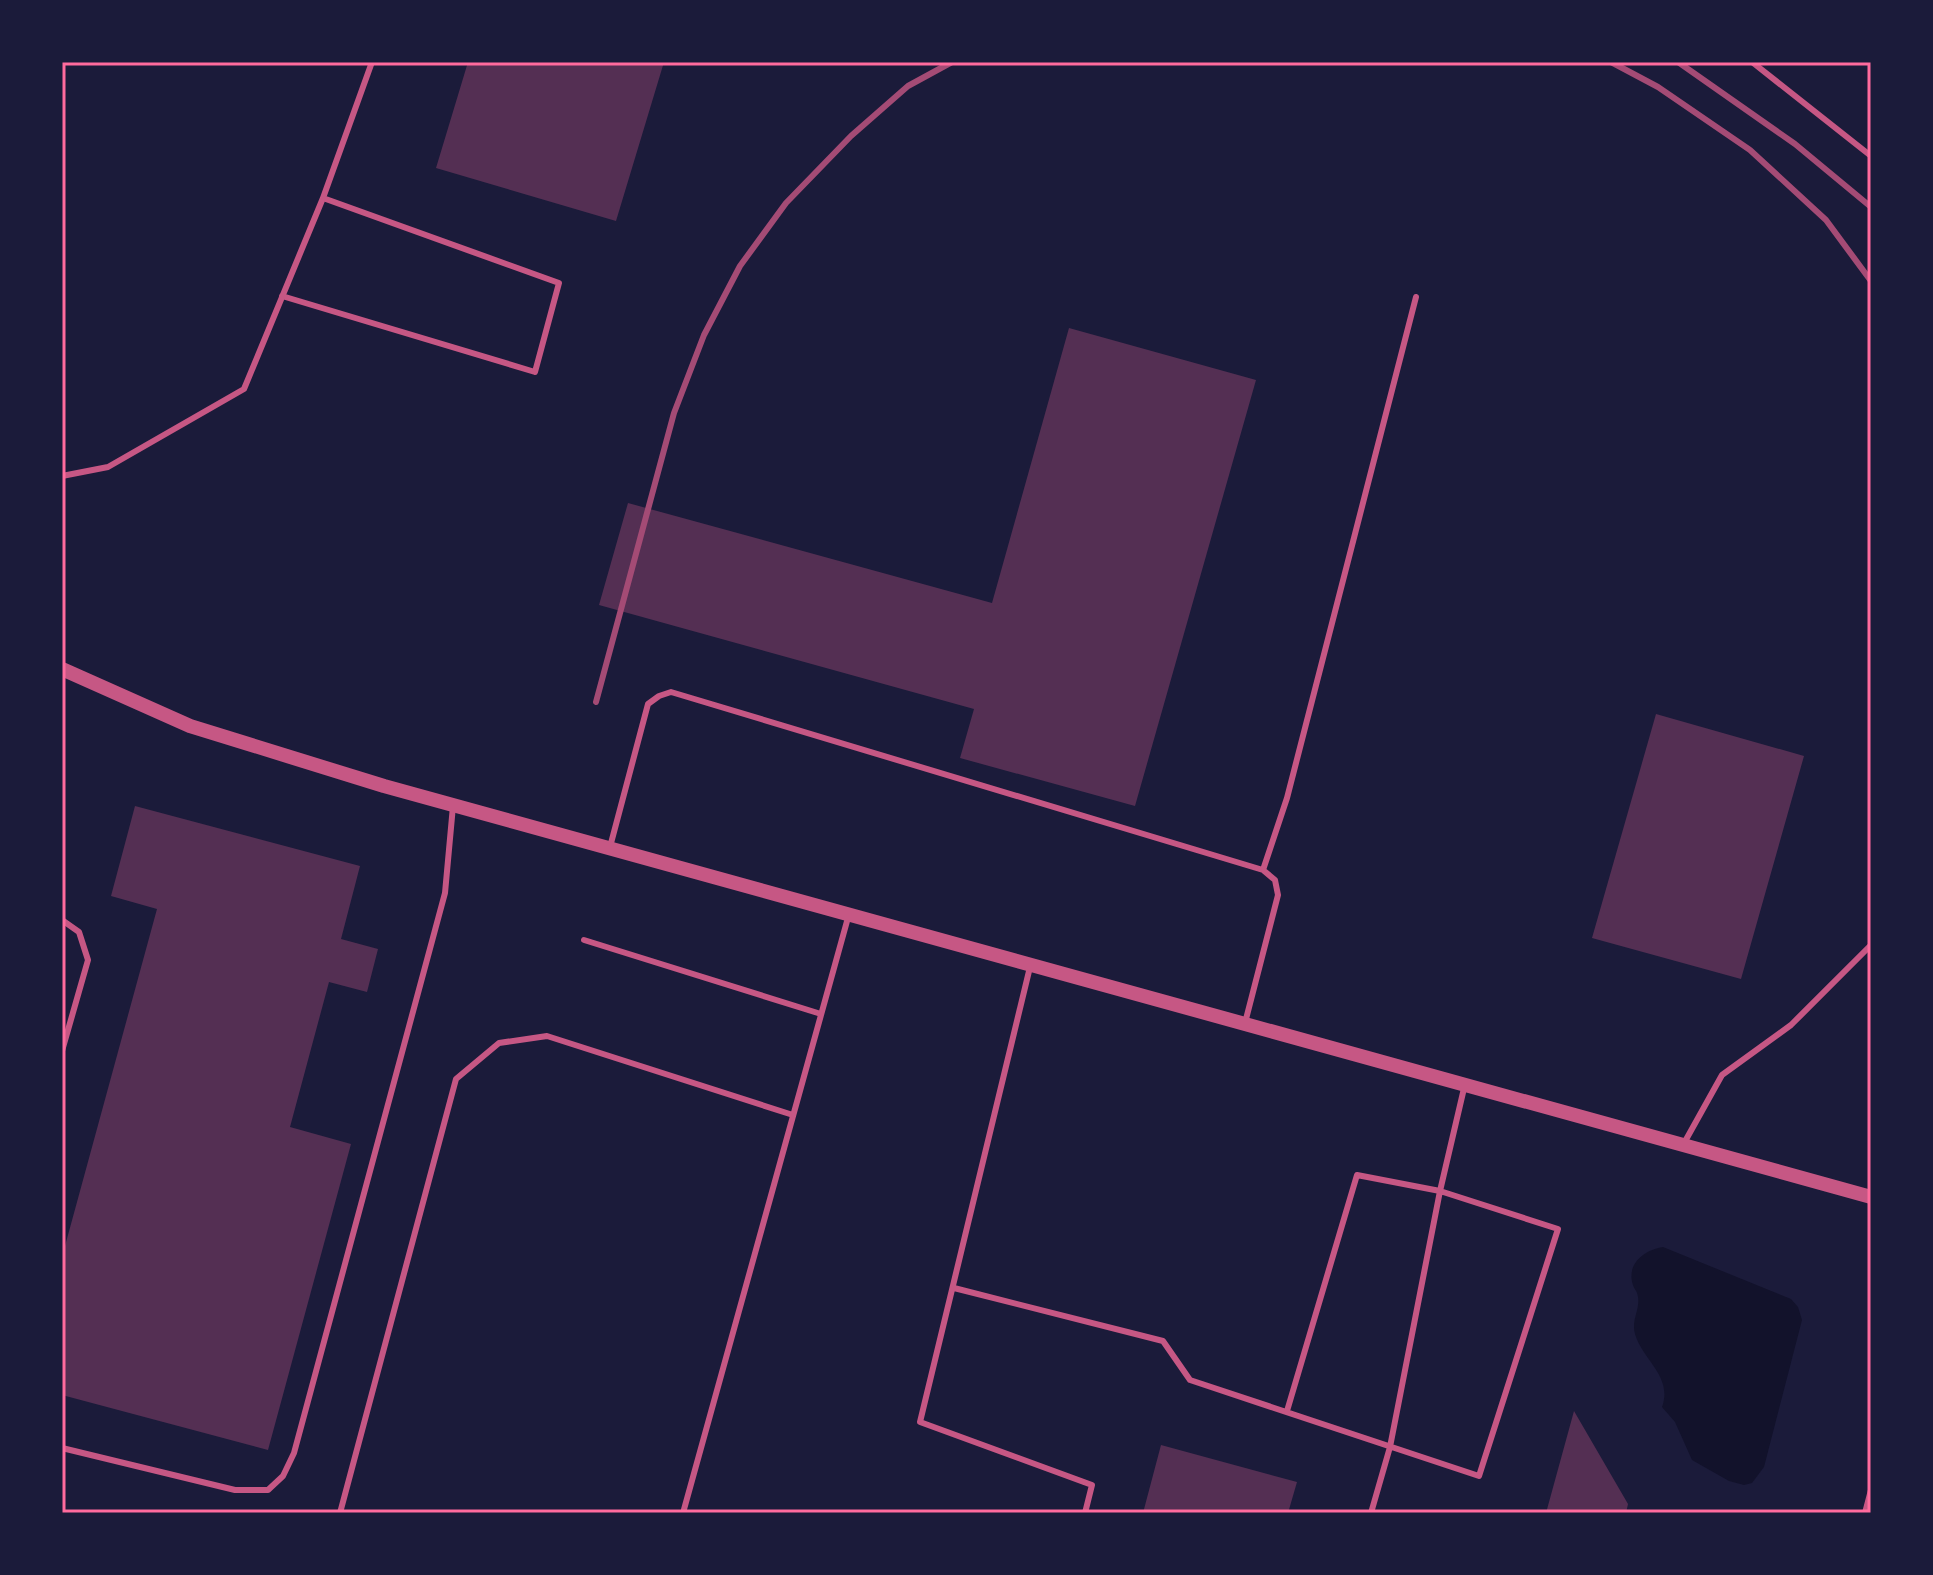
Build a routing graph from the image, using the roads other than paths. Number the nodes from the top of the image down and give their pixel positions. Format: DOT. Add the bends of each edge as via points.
graph roads {
  1 [pos="372,62"];
  2 [pos="1752,62"];
  3 [pos="1871,156"];
  4 [pos="323,198"];
  5 [pos="282,296"];
  6 [pos="1416,297"];
  7 [pos="62,476"];
  8 [pos="63,673"];
  9 [pos="454,805"];
  10 [pos="610,848"];
  11 [pos="1263,870"];
  12 [pos="849,914"];
  13 [pos="62,920"];
  14 [pos="584,940"];
  15 [pos="1871,945"];
  16 [pos="1031,965"];
  17 [pos="821,1014"];
  18 [pos="1245,1023"];
  19 [pos="62,1051"];
  20 [pos="1465,1084"];
  21 [pos="793,1115"];
  22 [pos="1683,1145"];
  23 [pos="1440,1191"];
  24 [pos="1871,1197"];
  25 [pos="954,1288"];
  26 [pos="1287,1411"];
  27 [pos="1390,1447"];
  28 [pos="62,1448"];
  29 [pos="1871,1490"];
  30 [pos="340,1513"];
  31 [pos="683,1513"];
  32 [pos="1085,1513"];
  33 [pos="1371,1513"];
  34 [pos="1865,1513"];
  1 -- 4 [label="lane"];
  2 -- 3 [label="lane"];
  4 -- 5 [label="lane"];
  4 -- 5 [label="lane" via="559,283 535,372"];
  5 -- 7 [label="lane" via="244,389 108,467"];
  6 -- 11 [label="lane" via="1287,798"];
  8 -- 9 [label="street" via="190,726"];
  9 -- 10 [label="street"];
  9 -- 28 [label="lane" via="445,893 294,1453 283,1476 268,1490 235,1490"];
  10 -- 11 [label="lane" via="648,704 671,692"];
  10 -- 12 [label="street"];
  11 -- 18 [label="lane" via="1275,880 1278,895"];
  12 -- 16 [label="street"];
  12 -- 17 [label="lane"];
  13 -- 19 [label="lane" via="79,932 88,960"];
  14 -- 17 [label="lane"];
  15 -- 22 [label="lane" via="1791,1025 1722,1075"];
  16 -- 18 [label="street"];
  16 -- 25 [label="lane"];
  17 -- 21 [label="lane"];
  18 -- 20 [label="street"];
  20 -- 22 [label="street"];
  20 -- 23 [label="lane"];
  21 -- 30 [label="lane" via="547,1036 499,1043 456,1079"];
  21 -- 31 [label="lane"];
  22 -- 24 [label="street"];
  23 -- 26 [label="lane" via="1357,1175"];
  23 -- 27 [label="lane"];
  23 -- 27 [label="lane" via="1558,1229 1479,1476"];
  25 -- 26 [label="lane" via="1163,1341 1190,1380"];
  25 -- 32 [label="lane" via="920,1422 1092,1485"];
  26 -- 27 [label="lane"];
  27 -- 33 [label="lane"];
  29 -- 34 [label="lane"];
}
